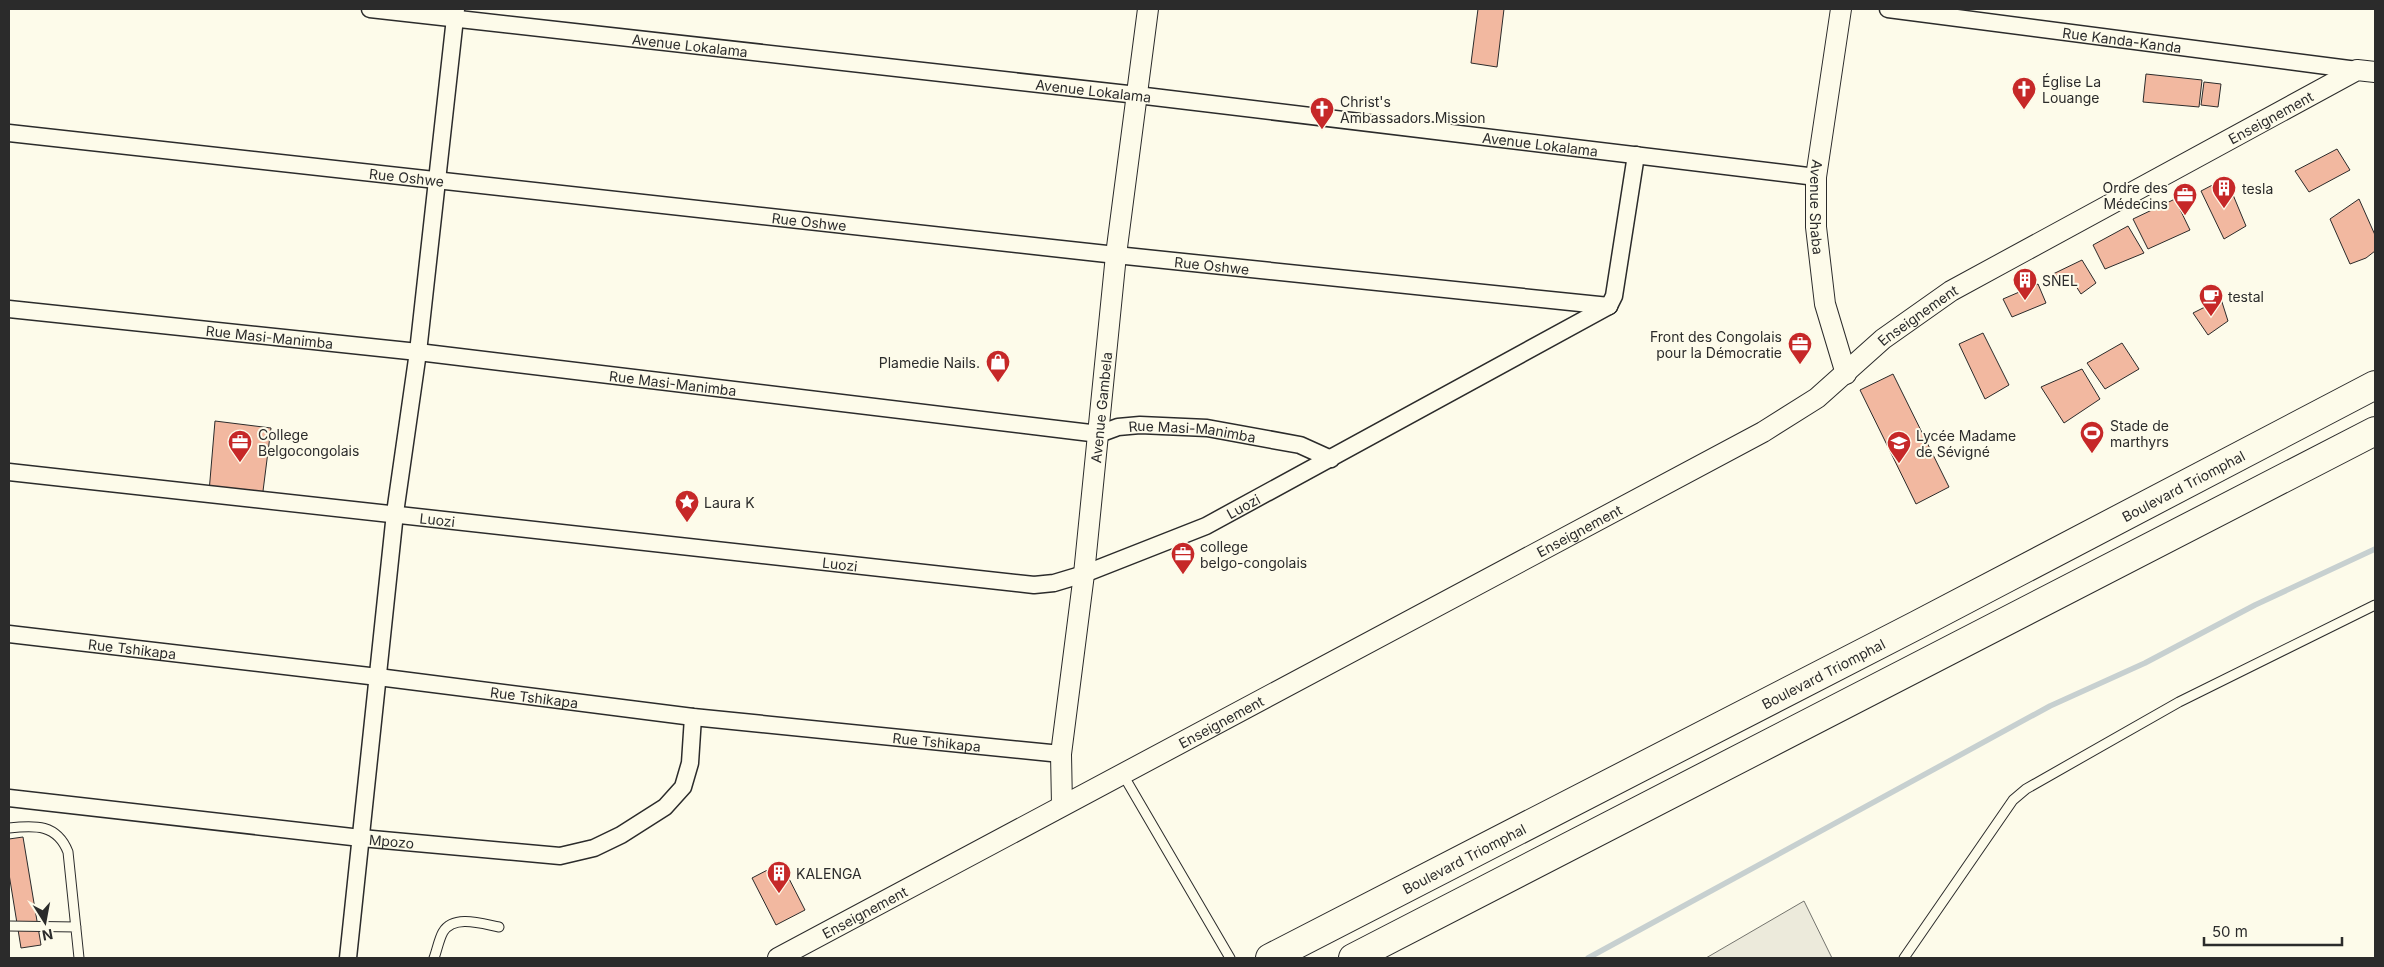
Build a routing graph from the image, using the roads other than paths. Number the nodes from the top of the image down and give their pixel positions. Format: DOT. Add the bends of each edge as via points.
graph roads {
  1 [pos="370,9"];
  2 [pos="1148,9"];
  3 [pos="1841,9"];
  4 [pos="1888,9"];
  5 [pos="456,14"];
  6 [pos="2366,71"];
  7 [pos="1137,95"];
  8 [pos="9,133"];
  9 [pos="1636,155"];
  10 [pos="1816,177"];
  11 [pos="438,179"];
  12 [pos="1116,254"];
  13 [pos="1609,306"];
  14 [pos="9,309"];
  15 [pos="418,352"];
  16 [pos="1846,374"];
  17 [pos="2375,385"];
  18 [pos="2375,432"];
  19 [pos="1099,434"];
  20 [pos="1331,459"];
  21 [pos="9,472"];
  22 [pos="395,513"];
  23 [pos="1084,574"];
  24 [pos="2375,605"];
  25 [pos="9,634"];
  26 [pos="378,677"];
  27 [pos="693,717"];
  28 [pos="1060,754"];
  29 [pos="1122,773"];
  30 [pos="9,798"];
  31 [pos="1062,805"];
  32 [pos="9,828"];
  33 [pos="361,838"];
  34 [pos="9,926"];
  35 [pos="500,926"];
  36 [pos="76,927"];
  37 [pos="79,958"];
  38 [pos="348,958"];
  39 [pos="434,958"];
  40 [pos="778,958"];
  41 [pos="1230,958"];
  42 [pos="1270,958"];
  43 [pos="1353,958"];
  44 [pos="1904,958"];
  1 -- 5 [label="street, Avenue Lokalama"];
  2 -- 7 [label="street, Avenue Gambela"];
  3 -- 10 [label="street, Avenue Shaba"];
  4 -- 6 [label="street, Rue Kanda-Kanda"];
  5 -- 7 [label="street, Avenue Lokalama"];
  5 -- 11 [label="street"];
  6 -- 16 [label="street, Enseignement" via="1951,291 1883,339"];
  7 -- 9 [label="street, Avenue Lokalama"];
  7 -- 12 [label="street, Avenue Gambela"];
  8 -- 11 [label="street, Rue Oshwe"];
  9 -- 10 [label="street, Avenue Lokalama"];
  9 -- 13 [label="street" via="1614,296"];
  10 -- 16 [label="street, Avenue Shaba" via="1820,268 1828,313"];
  11 -- 12 [label="street, Rue Oshwe"];
  11 -- 15 [label="street"];
  12 -- 13 [label="street, Rue Oshwe"];
  12 -- 19 [label="street, Avenue Gambela"];
  13 -- 20 [label="street, Luozi"];
  14 -- 15 [label="street, Rue Masi-Manimba"];
  15 -- 19 [label="street, Rue Masi-Manimba"];
  15 -- 22 [label="street"];
  16 -- 29 [label="street, Enseignement" via="1817,398 1763,432"];
  17 -- 42 [label="highway, Boulevard Triomphal" via="1908,630"];
  18 -- 43 [label="highway"];
  19 -- 20 [label="street, Rue Masi-Manimba" via="1118,427 1140,425 1207,428 1300,445"];
  19 -- 23 [label="street, Avenue Gambela"];
  20 -- 23 [label="street, Luozi" via="1206,526"];
  21 -- 22 [label="street, Luozi"];
  22 -- 23 [label="street, Luozi" via="1034,585"];
  22 -- 26 [label="street"];
  23 -- 28 [label="street, Avenue Gambela"];
  24 -- 44 [label="lane" via="2179,702 2026,789 2013,800"];
  25 -- 26 [label="street, Rue Tshikapa"];
  26 -- 27 [label="street, Rue Tshikapa"];
  26 -- 33 [label="street"];
  27 -- 28 [label="street, Rue Tshikapa"];
  27 -- 33 [label="street, Mpozo" via="690,763 683,787 666,807 594,848 560,856"];
  28 -- 31 [label="street, Avenue Gambela"];
  29 -- 31 [label="street, Enseignement"];
  29 -- 41 [label="lane"];
  30 -- 33 [label="street, Mpozo"];
  31 -- 40 [label="street, Enseignement"];
  32 -- 36 [label="lane" via="31,825 63,838 68,852"];
  33 -- 38 [label="street"];
  34 -- 36 [label="lane"];
  35 -- 39 [label="lane" via="464,921 453,924 444,931"];
  36 -- 37 [label="lane"];
}
